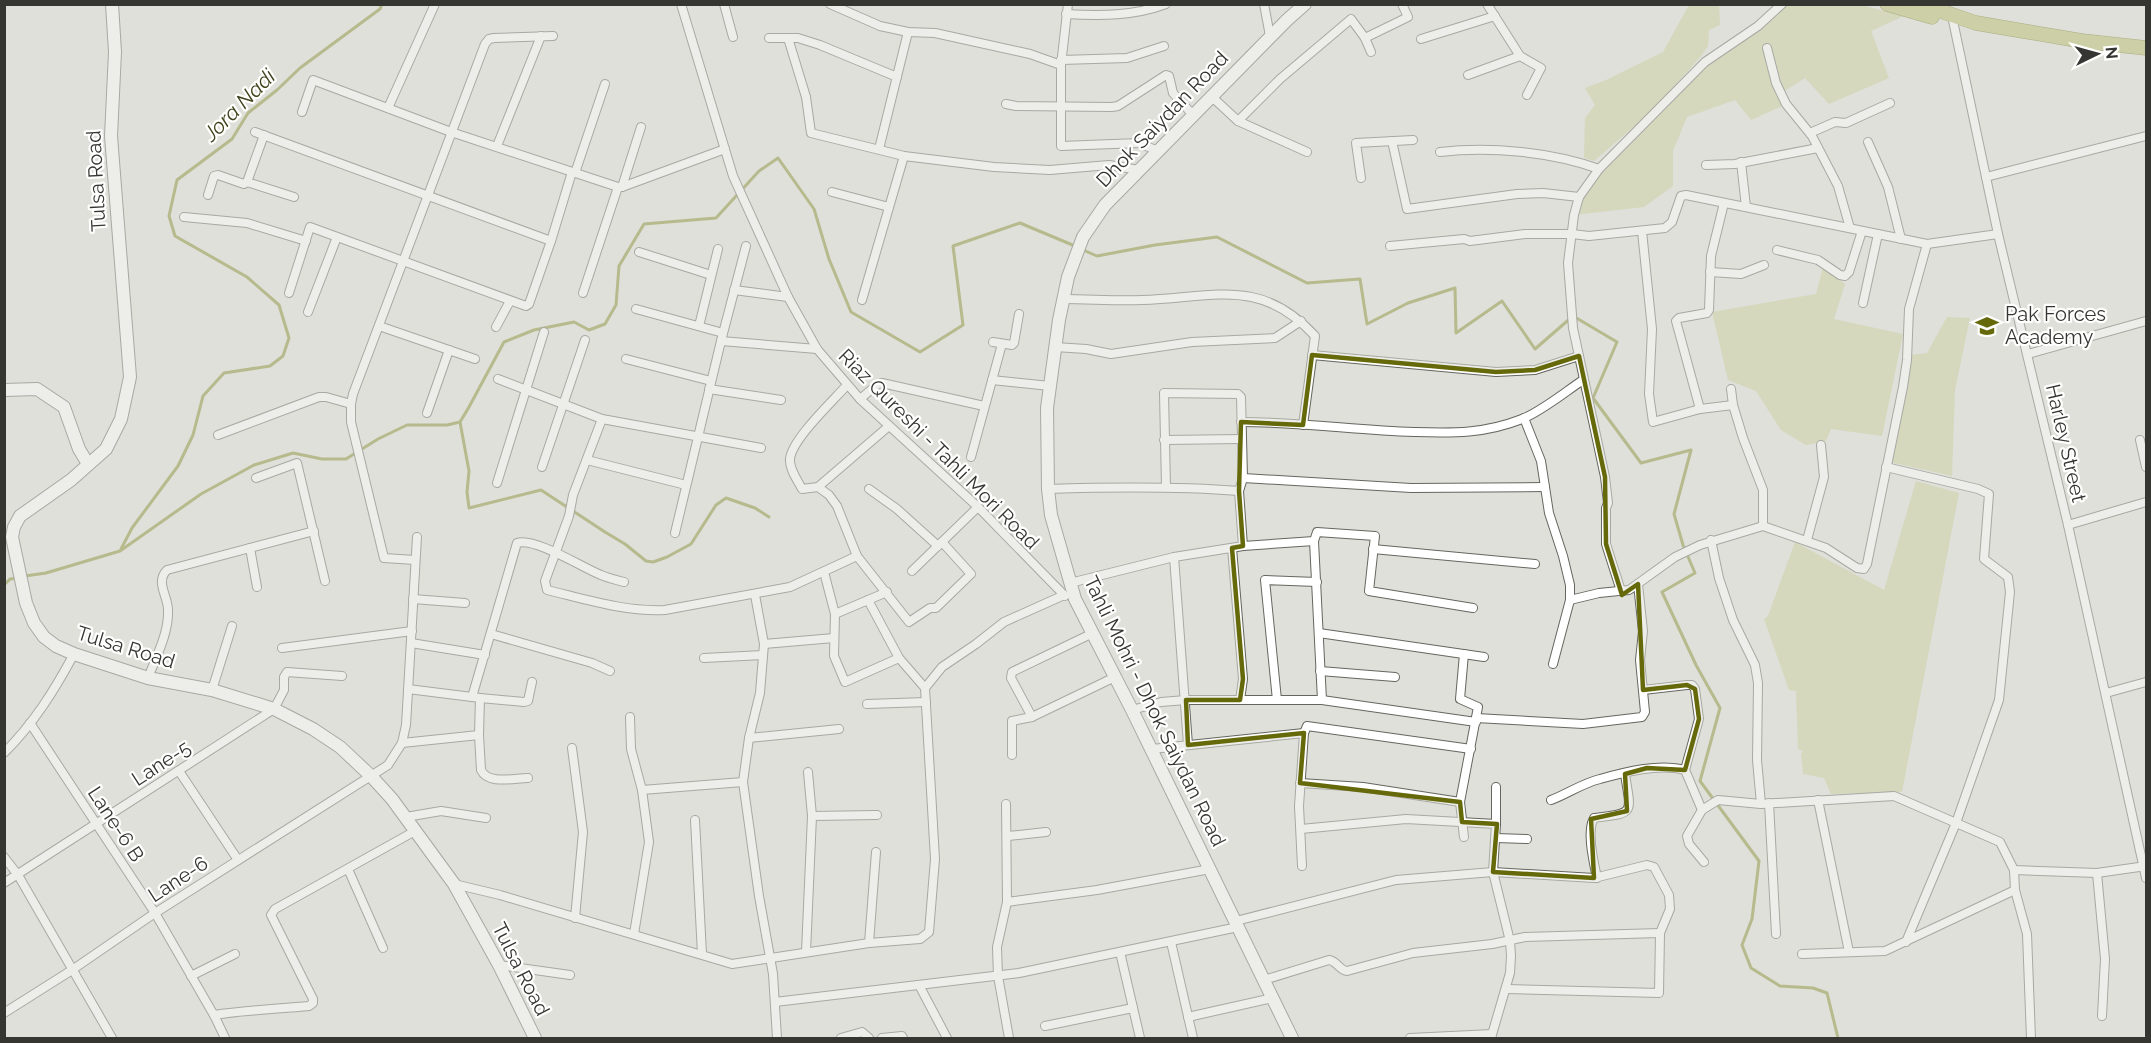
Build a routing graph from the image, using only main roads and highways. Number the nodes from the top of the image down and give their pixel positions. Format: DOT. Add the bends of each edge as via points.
graph roads {
  1 [pos="1887,4"];
  2 [pos="1920,4"];
  3 [pos="1952,16"];
  4 [pos="2146,48"];
  1 -- 3 [label="main road" via="1934,17"];
  2 -- 3 [label="main road"];
  3 -- 4 [label="main road" via="2082,41"];
}
